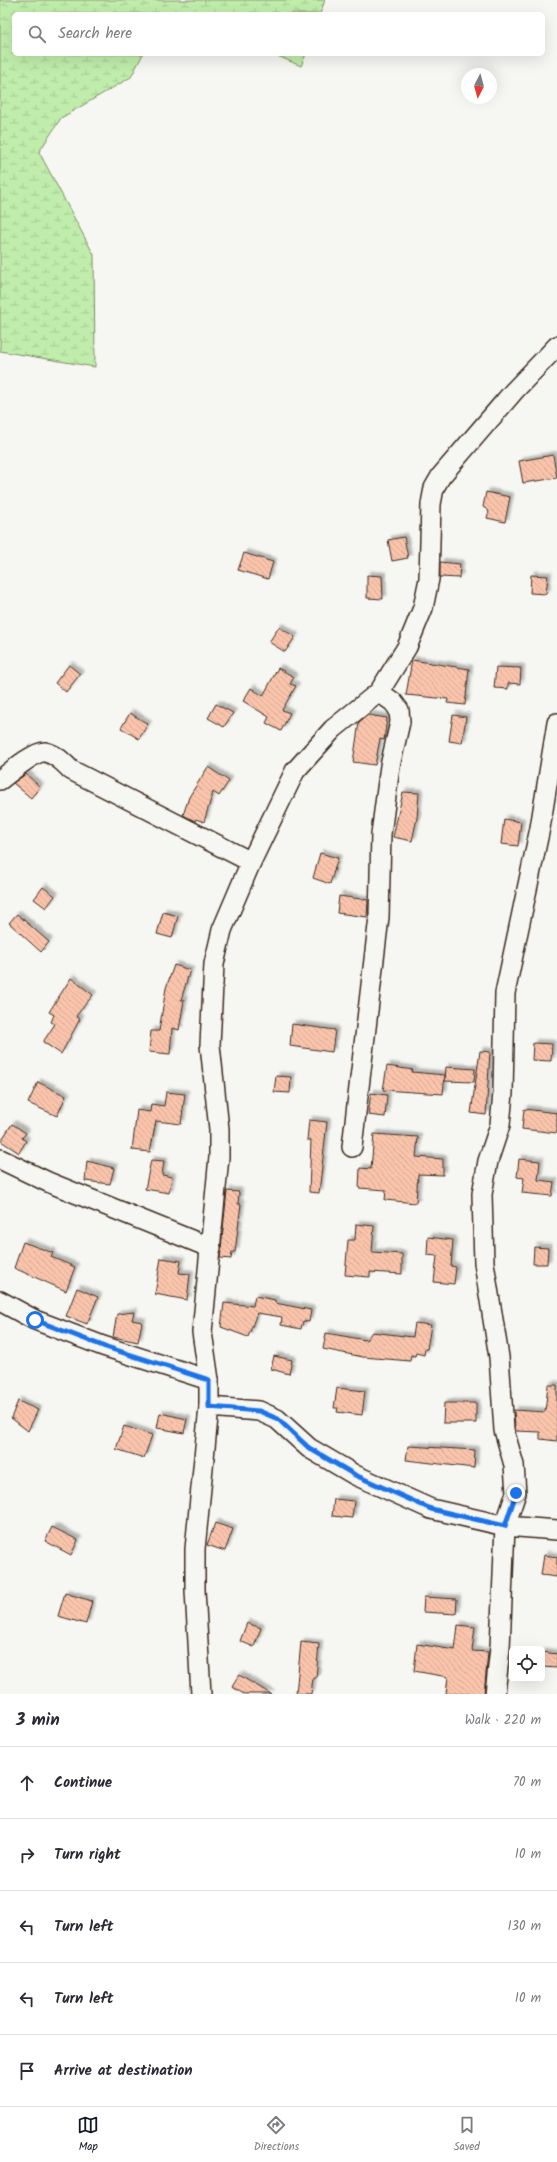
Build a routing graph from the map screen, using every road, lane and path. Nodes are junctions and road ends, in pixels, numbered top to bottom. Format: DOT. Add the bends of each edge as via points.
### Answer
graph roads {
  1 [pos="557,346"];
  2 [pos="379,692"];
  3 [pos="557,723"];
  4 [pos="0,780"];
  5 [pos="251,862"];
  6 [pos="352,1146"];
  7 [pos="0,1159"];
  8 [pos="211,1248"];
  9 [pos="0,1301"];
  10 [pos="209,1380"];
  11 [pos="209,1407"];
  12 [pos="505,1526"];
  13 [pos="557,1530"];
  14 [pos="201,1694"];
  15 [pos="495,1694"];
  1 -- 2 [label="street" via="514,391 441,476 434,488 431,504 429,579 423,608 407,647"];
  2 -- 5 [label="street" via="333,729 295,770"];
  2 -- 6 [label="street" via="399,710 400,722 390,766 381,834 379,916"];
  3 -- 12 [label="street" via="540,828 505,992 500,1125 488,1161 482,1194 484,1263 499,1358 504,1430 514,1465 516,1493"];
  4 -- 5 [label="street" via="44,752 72,770"];
  5 -- 8 [label="street" via="222,930 214,964 210,1045 219,1129 219,1157"];
  7 -- 8 [label="street" via="48,1182"];
  8 -- 10 [label="street" via="202,1332"];
  9 -- 10 [label="street" via="35,1320 103,1346"];
  10 -- 11 [label="street"];
  11 -- 12 [label="street" via="259,1411 278,1419 309,1448 355,1475 431,1509"];
  11 -- 14 [label="street" via="195,1548"];
  12 -- 13 [label="street"];
  12 -- 15 [label="street" via="500,1648"];
}
